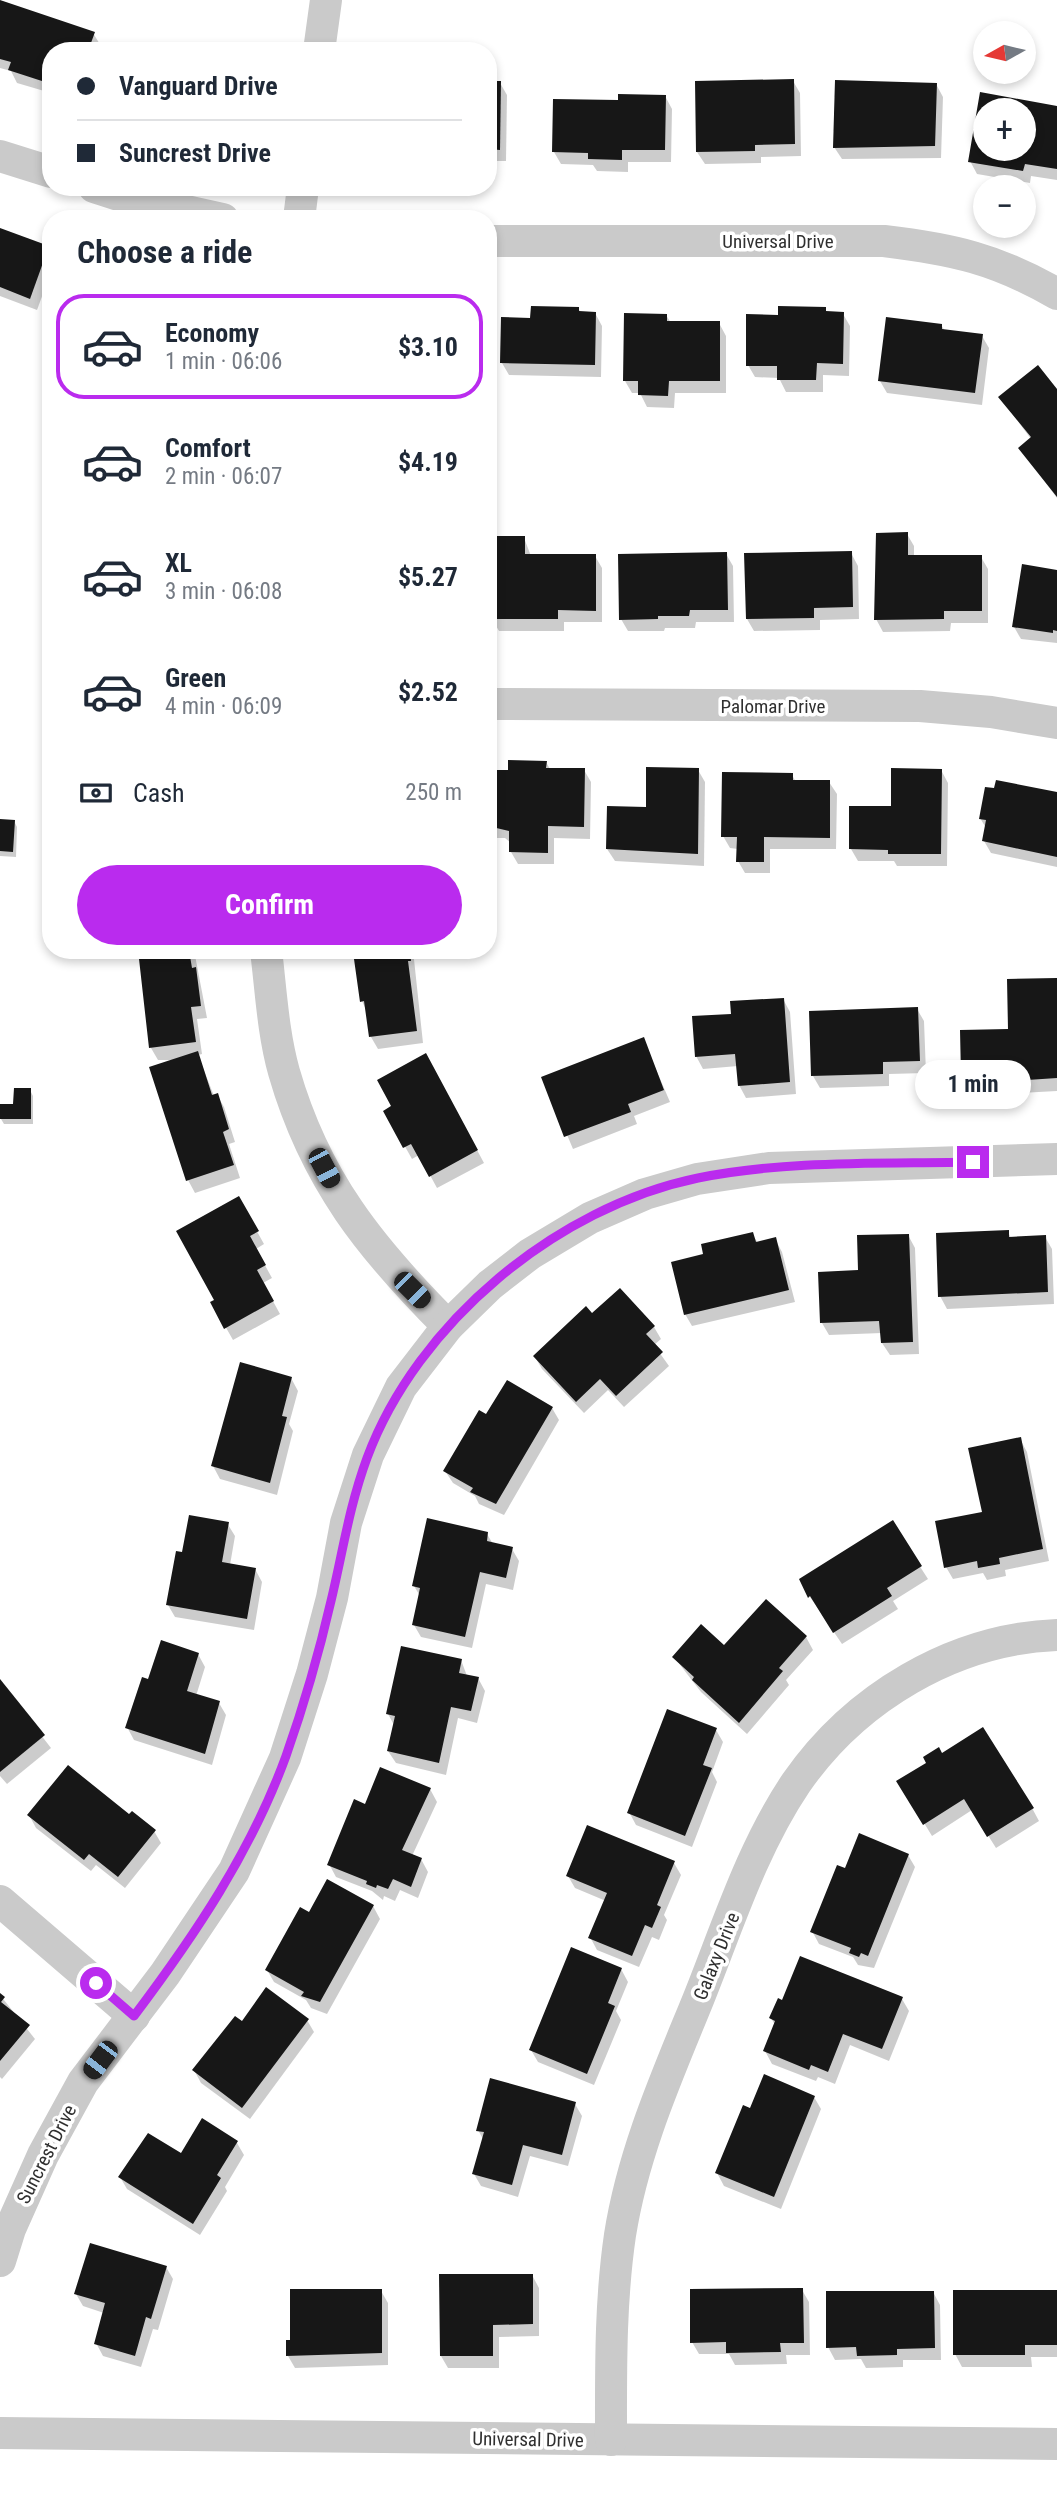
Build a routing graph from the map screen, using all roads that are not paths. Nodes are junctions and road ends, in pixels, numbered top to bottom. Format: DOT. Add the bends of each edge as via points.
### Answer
graph roads {
  1 [pos="326,0"];
  2 [pos="321,42"];
  3 [pos="0,156"];
  4 [pos="42,169"];
  5 [pos="122,196"];
  6 [pos="182,210"];
  7 [pos="497,241"];
  8 [pos="1057,295"];
  9 [pos="497,704"];
  10 [pos="1057,723"];
  11 [pos="267,959"];
  12 [pos="1057,1159"];
  13 [pos="448,1326"];
  14 [pos="1057,1635"];
  15 [pos="0,1901"];
  16 [pos="134,2016"];
  17 [pos="0,2261"];
  18 [pos="0,2433"];
  19 [pos="611,2440"];
  20 [pos="1057,2444"];
  1 -- 2 [label="street"];
  3 -- 4 [label="street"];
  5 -- 6 [label="street"];
  7 -- 8 [label="street, Universal Drive" via="884,241 993,261"];
  9 -- 10 [label="street, Palomar Drive" via="920,706"];
  11 -- 13 [label="street" via="284,1072 312,1147 347,1213 394,1272"];
  12 -- 13 [label="street, Suncrest Drive" via="769,1168 696,1179 645,1194 590,1218 490,1285"];
  13 -- 16 [label="street, Suncrest Drive" via="401,1387 368,1455 346,1523 312,1674 262,1812 234,1871"];
  14 -- 19 [label="street, Galaxy Drive" via="990,1643 905,1680 824,1748 782,1808 750,1872 632,2173 612,2298"];
  15 -- 16 [label="street"];
  16 -- 17 [label="street, Suncrest Drive" via="83,2082 43,2155"];
  18 -- 19 [label="street, Universal Drive"];
  19 -- 20 [label="street, Universal Drive"];
}
